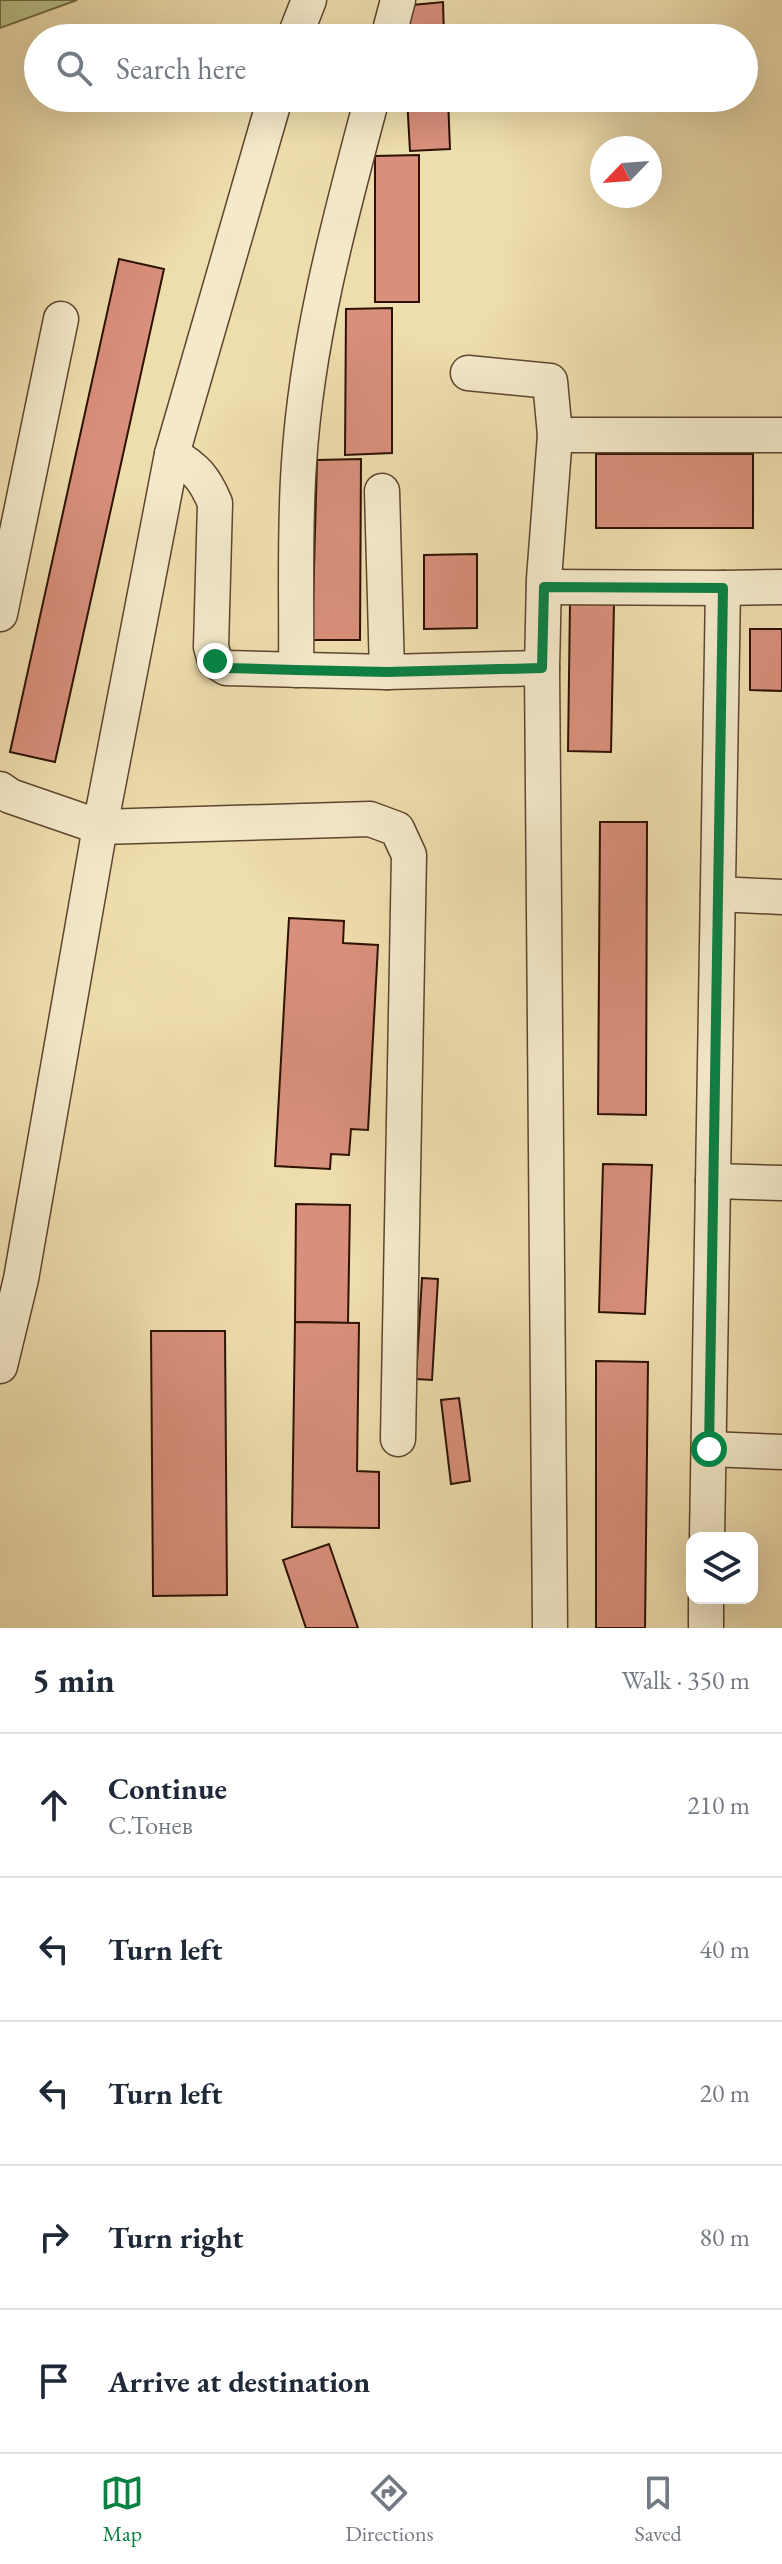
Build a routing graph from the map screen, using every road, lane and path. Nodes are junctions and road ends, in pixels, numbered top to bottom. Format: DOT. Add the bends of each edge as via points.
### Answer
graph roads {
  1 [pos="309,0"];
  2 [pos="398,0"];
  3 [pos="300,24"];
  4 [pos="392,24"];
  5 [pos="271,112"];
  6 [pos="368,112"];
  7 [pos="61,319"];
  8 [pos="468,373"];
  9 [pos="555,435"];
  10 [pos="782,435"];
  11 [pos="172,454"];
  12 [pos="382,491"];
  13 [pos="544,587"];
  14 [pos="782,587"];
  15 [pos="723,588"];
  16 [pos="0,614"];
  17 [pos="542,668"];
  18 [pos="296,670"];
  19 [pos="387,672"];
  20 [pos="0,789"];
  21 [pos="100,827"];
  22 [pos="718,894"];
  23 [pos="782,897"];
  24 [pos="713,1181"];
  25 [pos="782,1183"];
  26 [pos="0,1366"];
  27 [pos="398,1439"];
  28 [pos="709,1449"];
  29 [pos="782,1452"];
  30 [pos="707,1532"];
  31 [pos="706,1604"];
  32 [pos="550,1628"];
  33 [pos="706,1628"];
  1 -- 3 [label="street"];
  2 -- 4 [label="street"];
  5 -- 11 [label="street"];
  6 -- 18 [label="street" via="333,243 309,380 299,462"];
  7 -- 16 [label="street"];
  8 -- 9 [label="street" via="550,381"];
  9 -- 10 [label="street"];
  9 -- 13 [label="street"];
  11 -- 18 [label="street" via="194,467 215,503 215,661 226,668"];
  11 -- 21 [label="street"];
  12 -- 19 [label="street"];
  13 -- 15 [label="street"];
  13 -- 17 [label="street"];
  14 -- 15 [label="street"];
  15 -- 22 [label="street"];
  17 -- 19 [label="street"];
  17 -- 32 [label="street"];
  18 -- 19 [label="street"];
  20 -- 21 [label="street"];
  21 -- 26 [label="street" via="21,1279"];
  21 -- 27 [label="street" via="370,819 397,829 409,855"];
  22 -- 23 [label="street"];
  22 -- 24 [label="street"];
  24 -- 25 [label="street"];
  24 -- 28 [label="street"];
  28 -- 29 [label="street"];
  28 -- 30 [label="street"];
  31 -- 33 [label="street"];
}
